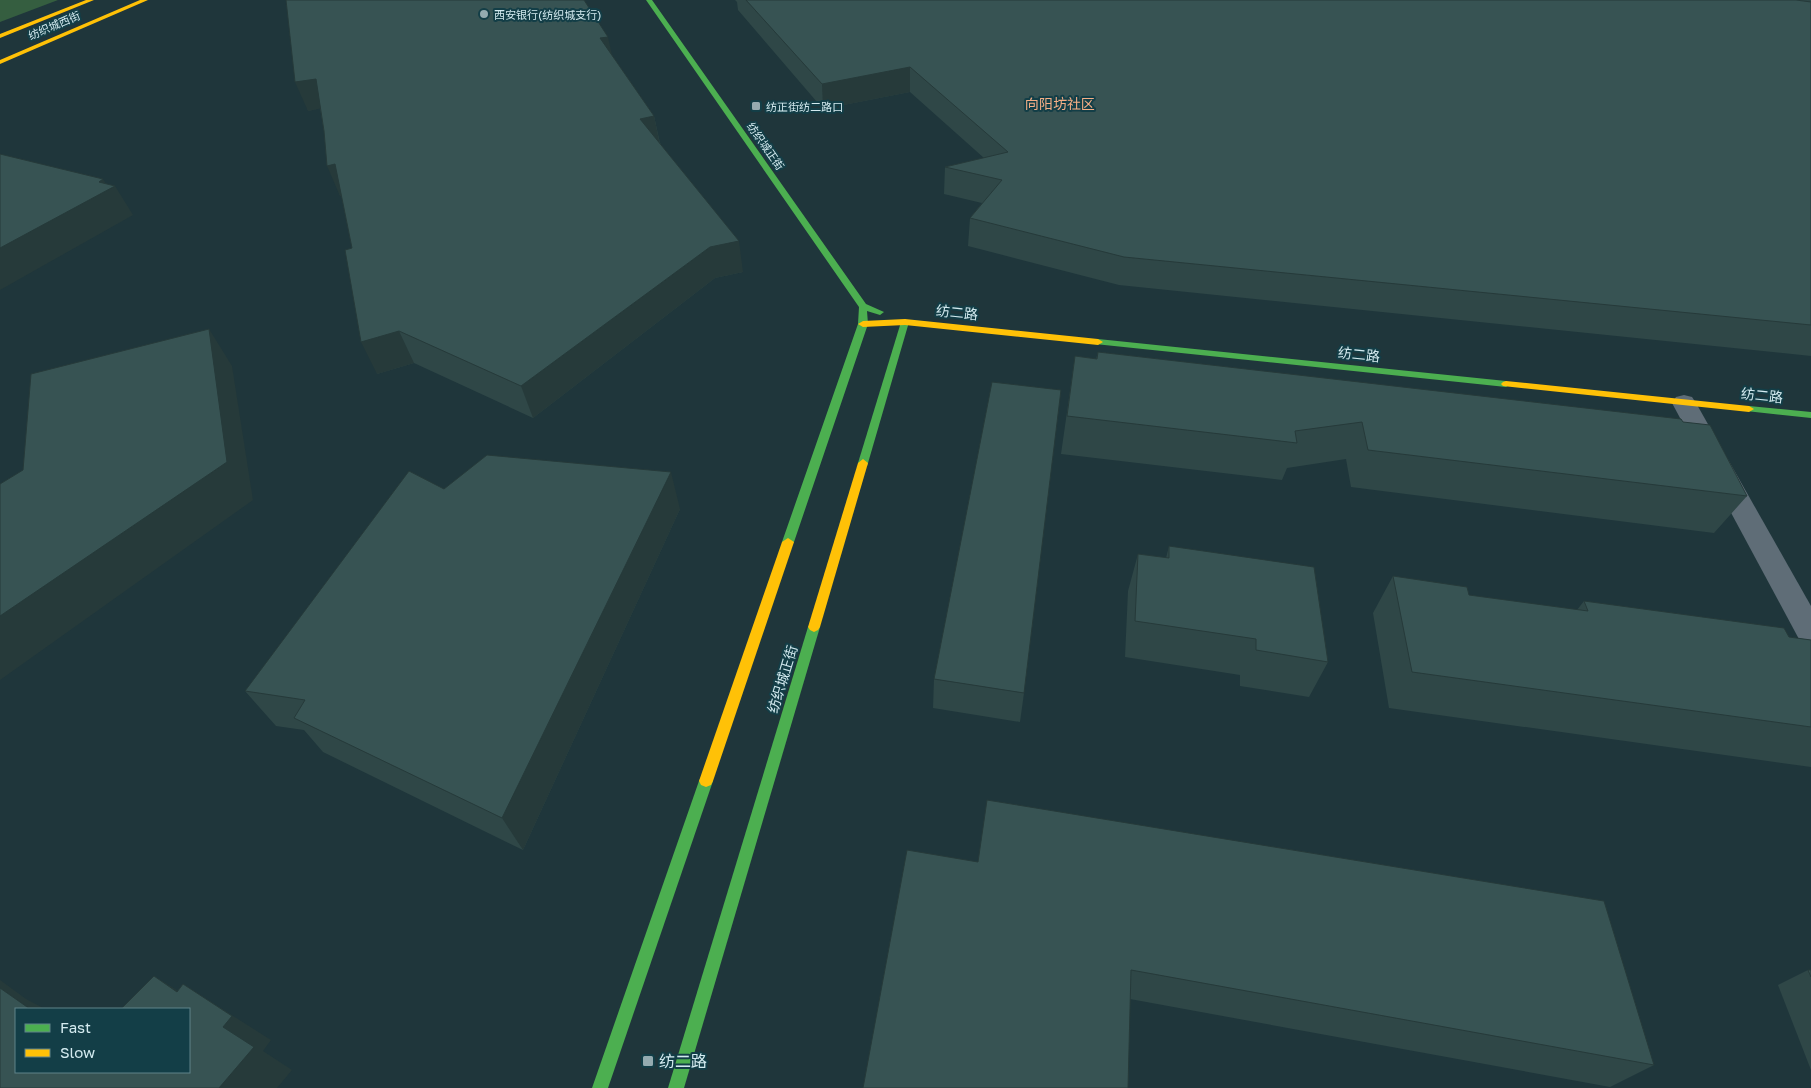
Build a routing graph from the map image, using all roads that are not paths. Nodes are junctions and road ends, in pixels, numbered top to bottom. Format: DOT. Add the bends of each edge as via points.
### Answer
graph roads {
  1 [pos="91,0"];
  2 [pos="145,0"];
  3 [pos="649,0"];
  4 [pos="0,36"];
  5 [pos="0,62"];
  6 [pos="863,306"];
  7 [pos="905,322"];
  8 [pos="863,324"];
  9 [pos="1684,403"];
  10 [pos="1811,415"];
  11 [pos="1811,633"];
  12 [pos="600,1088"];
  13 [pos="676,1088"];
  1 -- 4 [label="street, 纺织城西街"];
  2 -- 5 [label="street, 纺织城西街"];
  3 -- 6 [label="street, 纺织城正街"];
  6 -- 7 [label="street"];
  6 -- 8 [label="street"];
  7 -- 8 [label="street"];
  7 -- 9 [label="street, 纺二路"];
  7 -- 13 [label="street, 纺织城正街"];
  8 -- 12 [label="street"];
  9 -- 10 [label="street, 纺二路"];
  9 -- 11 [label="street"];
}
